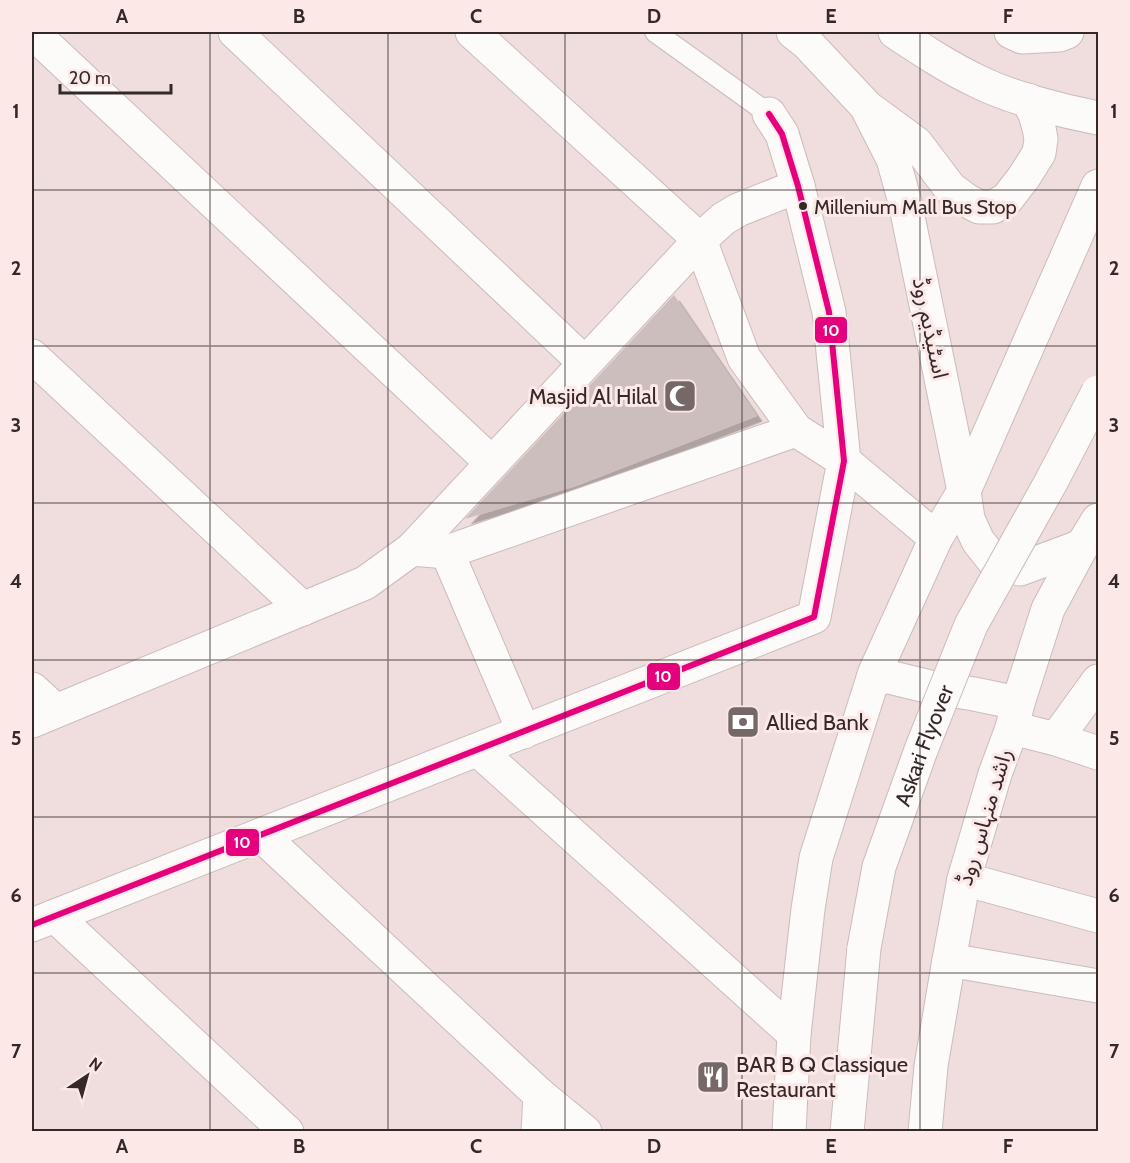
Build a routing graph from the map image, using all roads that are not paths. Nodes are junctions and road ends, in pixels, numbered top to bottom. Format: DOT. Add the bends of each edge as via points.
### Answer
graph roads {
  1 [pos="32,32"];
  2 [pos="235,32"];
  3 [pos="472,32"];
  4 [pos="655,32"];
  5 [pos="793,32"];
  6 [pos="895,32"];
  7 [pos="1011,32"];
  8 [pos="1067,32"];
  9 [pos="1028,100"];
  10 [pos="866,106"];
  11 [pos="769,114"];
  12 [pos="1098,118"];
  13 [pos="798,186"];
  14 [pos="1098,186"];
  15 [pos="700,240"];
  16 [pos="32,356"];
  17 [pos="585,363"];
  18 [pos="1098,392"];
  19 [pos="796,430"];
  20 [pos="844,461"];
  21 [pos="492,463"];
  22 [pos="964,491"];
  23 [pos="1090,533"];
  24 [pos="936,538"];
  25 [pos="412,549"];
  26 [pos="447,552"];
  27 [pos="303,609"];
  28 [pos="873,678"];
  29 [pos="1098,681"];
  30 [pos="32,689"];
  31 [pos="1015,715"];
  32 [pos="44,716"];
  33 [pos="524,732"];
  34 [pos="1056,740"];
  35 [pos="478,750"];
  36 [pos="1098,753"];
  37 [pos="261,835"];
  38 [pos="964,879"];
  39 [pos="1098,916"];
  40 [pos="43,921"];
  41 [pos="949,960"];
  42 [pos="1098,986"];
  43 [pos="794,1034"];
  44 [pos="540,1095"];
  45 [pos="287,1131"];
  46 [pos="538,1131"];
  47 [pos="585,1131"];
  48 [pos="789,1131"];
  49 [pos="847,1131"];
  50 [pos="925,1131"];
  1 -- 21 [label="street"];
  2 -- 17 [label="street"];
  3 -- 15 [label="street"];
  4 -- 11 [label="lane"];
  5 -- 10 [label="street, اسٹیڈیم روڈ"];
  6 -- 9 [label="street" via="981,83"];
  7 -- 8 [label="street" via="1022,38"];
  9 -- 10 [label="street" via="1039,128 1039,153 1006,199 993,207 979,207 950,188 916,143"];
  9 -- 12 [label="street"];
  10 -- 22 [label="street, اسٹیڈیم روڈ" via="893,159 905,202"];
  11 -- 13 [label="street" via="782,134"];
  13 -- 15 [label="street" via="738,210"];
  13 -- 20 [label="street" via="829,312"];
  14 -- 22 [label="street"];
  15 -- 17 [label="street"];
  15 -- 19 [label="street" via="744,358"];
  16 -- 27 [label="street"];
  17 -- 21 [label="street"];
  18 -- 49 [label="street, Askari Flyover, bridge" via="971,626 879,867 864,948"];
  19 -- 20 [label="street"];
  19 -- 26 [label="street"];
  20 -- 24 [label="street"];
  20 -- 33 [label="street" via="814,617"];
  21 -- 25 [label="street"];
  22 -- 23 [label="street, اسٹیڈیم روڈ" via="968,519 978,541 993,560 1020,569"];
  22 -- 24 [label="street"];
  23 -- 31 [label="street, راشد منہاس روڈ" via="1048,609"];
  24 -- 28 [label="street"];
  25 -- 26 [label="street"];
  25 -- 27 [label="street" via="365,583"];
  26 -- 33 [label="street"];
  27 -- 32 [label="street"];
  28 -- 31 [label="street" via="889,677 974,694"];
  28 -- 43 [label="street" via="816,858"];
  29 -- 34 [label="street"];
  30 -- 32 [label="street"];
  31 -- 34 [label="street"];
  31 -- 38 [label="street, راشد منہاس روڈ"];
  33 -- 35 [label="street"];
  34 -- 36 [label="street"];
  35 -- 37 [label="street"];
  35 -- 43 [label="street"];
  37 -- 40 [label="street"];
  37 -- 44 [label="street"];
  38 -- 39 [label="street"];
  38 -- 41 [label="street, راشد منہاس روڈ"];
  40 -- 45 [label="street"];
  41 -- 42 [label="street"];
  41 -- 50 [label="street, راشد منہاس روڈ" via="931,1066"];
  43 -- 48 [label="street"];
  44 -- 46 [label="street"];
  44 -- 47 [label="street"];
}
